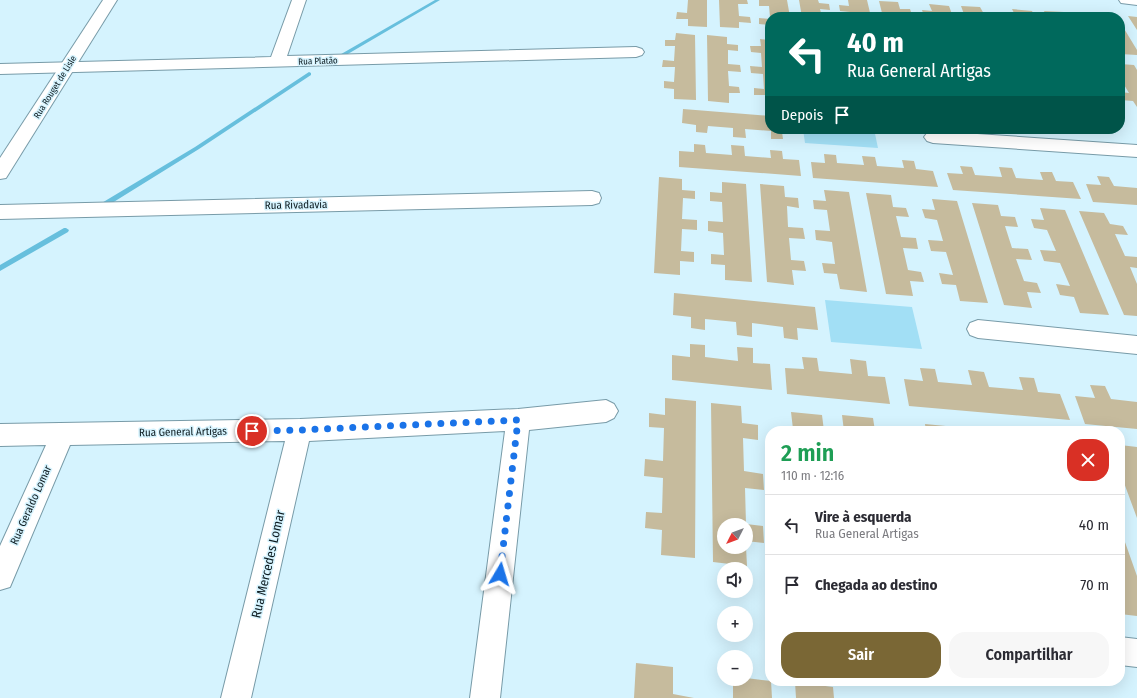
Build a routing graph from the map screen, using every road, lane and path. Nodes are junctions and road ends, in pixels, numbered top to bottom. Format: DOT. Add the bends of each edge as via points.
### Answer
graph roads {
  1 [pos="110,0"];
  2 [pos="299,0"];
  3 [pos="1126,0"];
  4 [pos="1137,1"];
  5 [pos="636,52"];
  6 [pos="277,62"];
  7 [pos="68,66"];
  8 [pos="0,69"];
  9 [pos="933,136"];
  10 [pos="1137,151"];
  11 [pos="0,173"];
  12 [pos="592,198"];
  13 [pos="0,212"];
  14 [pos="978,329"];
  15 [pos="1137,345"];
  16 [pos="606,411"];
  17 [pos="518,420"];
  18 [pos="300,430"];
  19 [pos="63,433"];
  20 [pos="0,435"];
  21 [pos="0,577"];
  22 [pos="1125,652"];
  23 [pos="1137,653"];
  24 [pos="236,698"];
  25 [pos="485,698"];
  1 -- 7 [label="street, Rua Rouget de Lisle"];
  2 -- 6 [label="street"];
  3 -- 4 [label="street"];
  5 -- 6 [label="street, Rua Platão"];
  6 -- 7 [label="street, Rua Platão"];
  7 -- 8 [label="street, Rua Platão"];
  7 -- 11 [label="street, Rua Rouget de Lisle"];
  9 -- 10 [label="street"];
  12 -- 13 [label="street, Rua Rivadavia"];
  14 -- 15 [label="street"];
  16 -- 17 [label="street, Rua General Artigas"];
  17 -- 18 [label="street, Rua General Artigas"];
  17 -- 25 [label="street"];
  18 -- 19 [label="street, Rua General Artigas"];
  18 -- 24 [label="street, Rua Mercedes Lomar"];
  19 -- 20 [label="street, Rua General Artigas"];
  19 -- 21 [label="street, Rua Geraldo Lomar"];
  22 -- 23 [label="street"];
}
